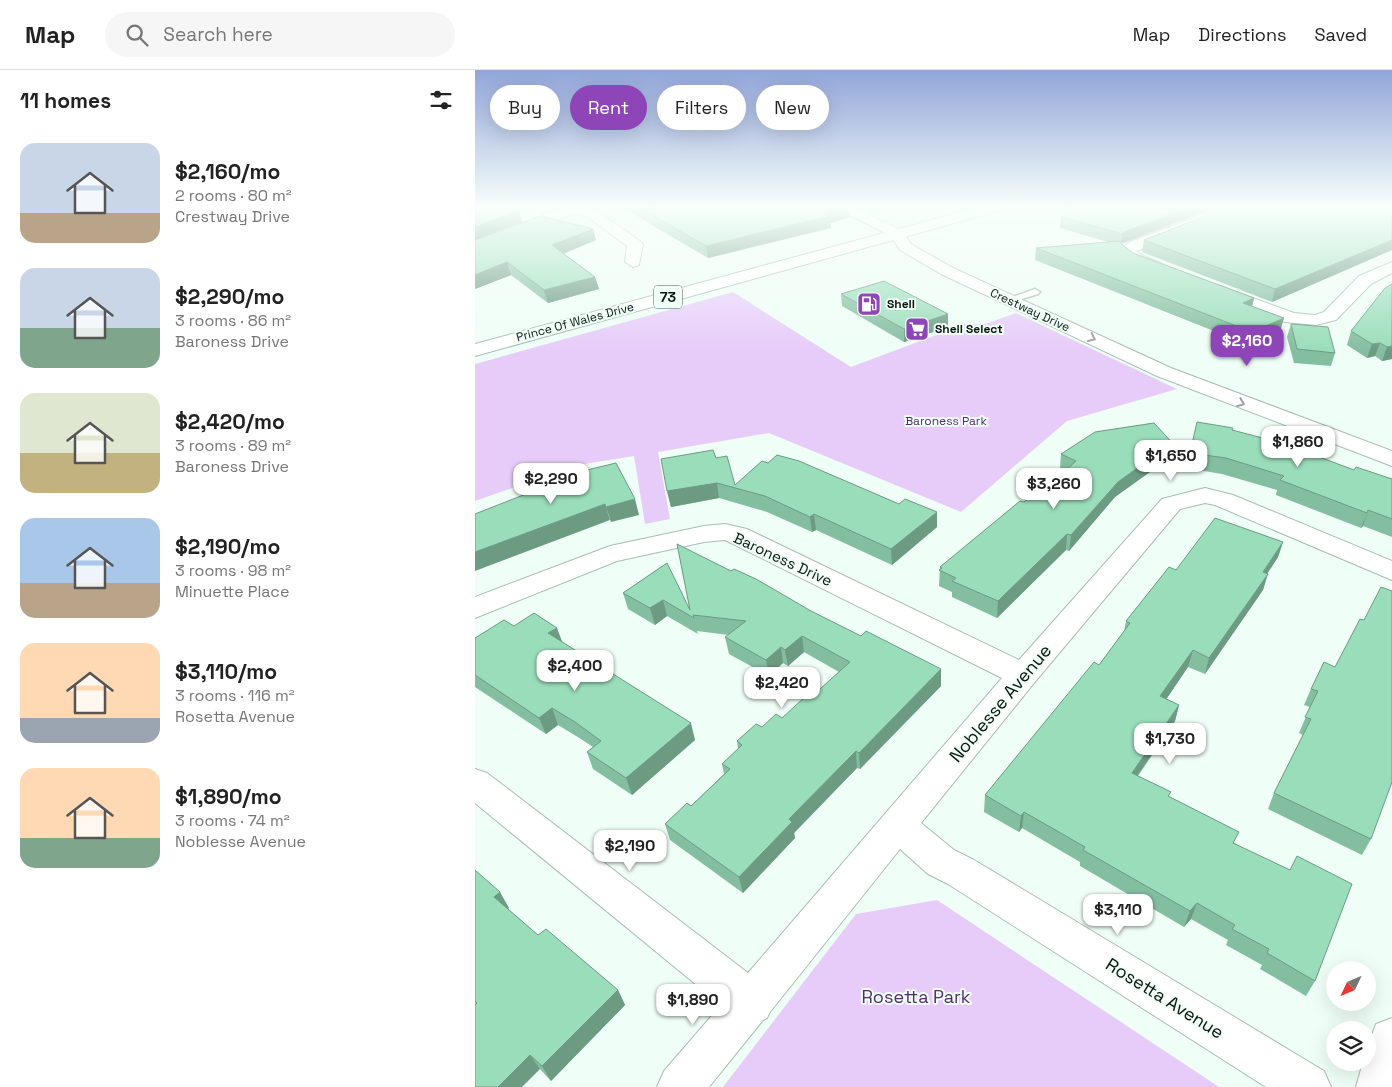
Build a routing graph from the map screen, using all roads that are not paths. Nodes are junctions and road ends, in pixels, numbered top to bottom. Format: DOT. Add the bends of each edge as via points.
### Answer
graph roads {
  1 [pos="634,255"];
  2 [pos="819,255"];
  3 [pos="920,255"];
  4 [pos="1131,255"];
  5 [pos="633,262"];
  6 [pos="1392,267"];
  7 [pos="1174,274"];
  8 [pos="1010,280"];
  9 [pos="1201,284"];
  10 [pos="1035,292"];
  11 [pos="1009,300"];
  12 [pos="1051,300"];
  13 [pos="1092,319"];
  14 [pos="475,350"];
  15 [pos="1392,439"];
  16 [pos="1392,459"];
  17 [pos="1392,571"];
  18 [pos="475,608"];
  19 [pos="1023,675"];
  20 [pos="475,783"];
  21 [pos="898,825"];
  22 [pos="752,1003"];
  23 [pos="1392,1040"];
  24 [pos="681,1087"];
  25 [pos="1309,1087"];
  26 [pos="1379,1087"];
  1 -- 5 [label="street"];
  2 -- 14 [label="street, Prince Of Wales Drive / 73"];
  3 -- 11 [label="street, Crestway Drive"];
  4 -- 7 [label="street"];
  6 -- 9 [label="street" via="1365,280 1330,316 1316,320 1291,318"];
  8 -- 10 [label="street, Crestway Drive"];
  10 -- 11 [label="lane"];
  10 -- 12 [label="street, Crestway Drive"];
  11 -- 16 [label="street, Crestway Drive, one-way" via="1164,372"];
  13 -- 15 [label="street, Crestway Drive" via="1227,378"];
  17 -- 19 [label="street, Noblesse Avenue" via="1224,500 1205,495 1186,499 1171,504"];
  18 -- 19 [label="street, Baroness Drive" via="610,554 725,532 738,535"];
  19 -- 21 [label="street, Noblesse Avenue"];
  20 -- 22 [label="street"];
  21 -- 22 [label="street, Noblesse Avenue"];
  21 -- 25 [label="street, Rosetta Avenue" via="941,862"];
  22 -- 24 [label="street, Noblesse Avenue"];
  23 -- 26 [label="street"];
}
